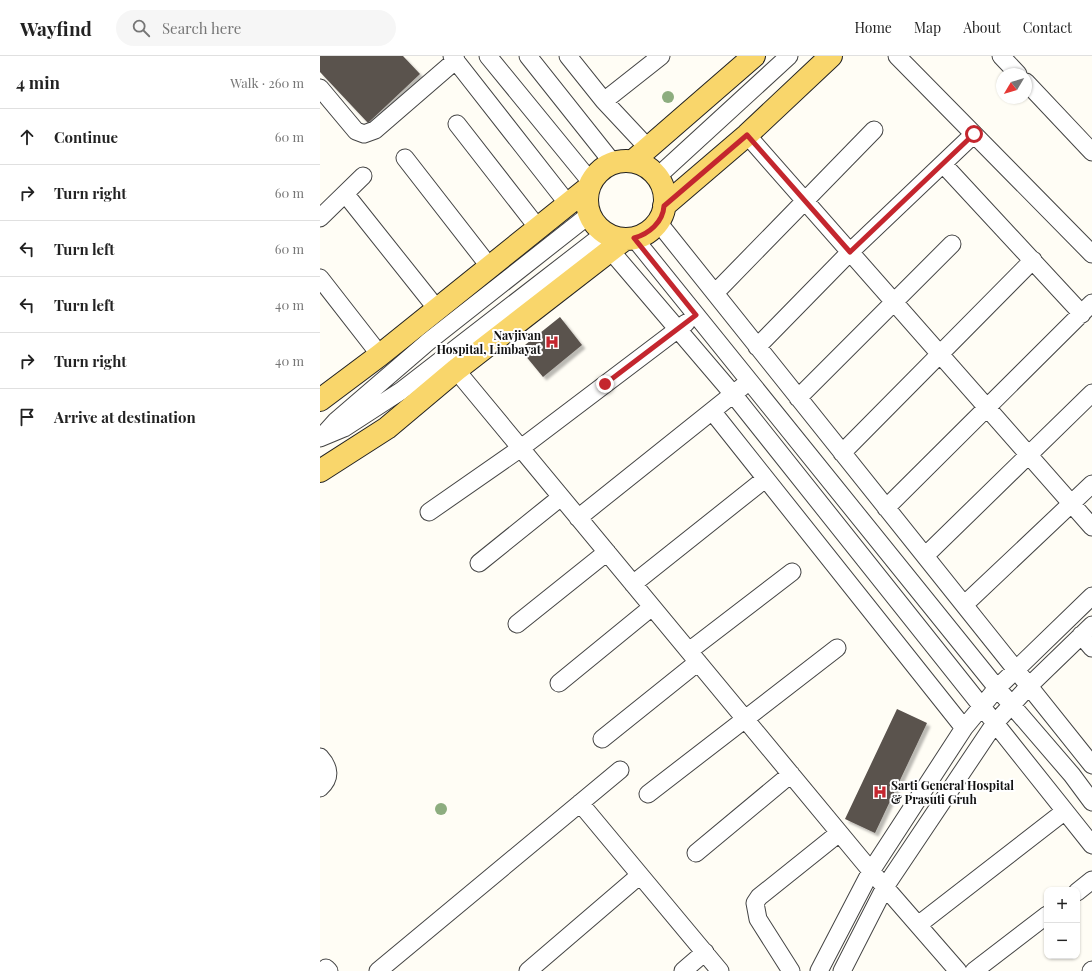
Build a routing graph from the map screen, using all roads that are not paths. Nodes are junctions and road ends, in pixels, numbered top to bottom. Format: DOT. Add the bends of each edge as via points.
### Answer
graph roads {
  1 [pos="488,56"];
  2 [pos="528,56"];
  3 [pos="568,56"];
  4 [pos="661,56"];
  5 [pos="754,56"];
  6 [pos="789,56"];
  7 [pos="831,56"];
  8 [pos="897,56"];
  9 [pos="1001,56"];
  10 [pos="454,58"];
  11 [pos="1012,68"];
  12 [pos="320,88"];
  13 [pos="1032,88"];
  14 [pos="604,101"];
  15 [pos="457,124"];
  16 [pos="874,130"];
  17 [pos="974,134"];
  18 [pos="747,135"];
  19 [pos="1092,152"];
  20 [pos="631,157"];
  21 [pos="405,158"];
  22 [pos="943,164"];
  23 [pos="363,176"];
  24 [pos="657,177"];
  25 [pos="589,185"];
  26 [pos="805,200"];
  27 [pos="351,201"];
  28 [pos="568,204"];
  29 [pos="661,214"];
  30 [pos="589,215"];
  31 [pos="320,218"];
  32 [pos="538,228"];
  33 [pos="619,240"];
  34 [pos="952,244"];
  35 [pos="850,252"];
  36 [pos="1092,254"];
  37 [pos="1033,260"];
  38 [pos="489,266"];
  39 [pos="320,278"];
  40 [pos="715,294"];
  41 [pos="894,302"];
  42 [pos="437,309"];
  43 [pos="1087,309"];
  44 [pos="696,315"];
  45 [pos="678,329"];
  46 [pos="757,347"];
  47 [pos="940,354"];
  48 [pos="380,355"];
  49 [pos="456,370"];
  50 [pos="749,381"];
  51 [pos="1092,393"];
  52 [pos="733,394"];
  53 [pos="798,398"];
  54 [pos="320,400"];
  55 [pos="987,408"];
  56 [pos="712,411"];
  57 [pos="320,438"];
  58 [pos="521,448"];
  59 [pos="842,453"];
  60 [pos="1028,455"];
  61 [pos="320,470"];
  62 [pos="765,479"];
  63 [pos="1092,484"];
  64 [pos="561,497"];
  65 [pos="1071,504"];
  66 [pos="886,508"];
  67 [pos="429,512"];
  68 [pos="578,518"];
  69 [pos="1092,526"];
  70 [pos="607,552"];
  71 [pos="925,556"];
  72 [pos="479,563"];
  73 [pos="792,572"];
  74 [pos="633,584"];
  75 [pos="1092,596"];
  76 [pos="964,605"];
  77 [pos="652,607"];
  78 [pos="517,624"];
  79 [pos="1088,636"];
  80 [pos="837,648"];
  81 [pos="694,657"];
  82 [pos="1015,670"];
  83 [pos="559,683"];
  84 [pos="1028,686"];
  85 [pos="997,688"];
  86 [pos="1011,705"];
  87 [pos="981,706"];
  88 [pos="745,719"];
  89 [pos="995,723"];
  90 [pos="964,728"];
  91 [pos="602,739"];
  92 [pos="320,757"];
  93 [pos="1092,765"];
  94 [pos="620,770"];
  95 [pos="791,774"];
  96 [pos="320,788"];
  97 [pos="648,794"];
  98 [pos="1092,802"];
  99 [pos="580,803"];
  100 [pos="1065,811"];
  101 [pos="840,833"];
  102 [pos="1092,845"];
  103 [pos="696,853"];
  104 [pos="871,871"];
  105 [pos="640,875"];
  106 [pos="1092,880"];
  107 [pos="885,887"];
  108 [pos="1080,890"];
  109 [pos="1044,917"];
  110 [pos="918,925"];
  111 [pos="705,952"];
  112 [pos="323,971"];
  113 [pos="329,971"];
  114 [pos="378,971"];
  115 [pos="528,971"];
  116 [pos="683,971"];
  117 [pos="720,971"];
  118 [pos="791,971"];
  119 [pos="819,971"];
  120 [pos="842,971"];
  121 [pos="958,971"];
  122 [pos="974,971"];
  1 -- 25 [label="street"];
  2 -- 20 [label="street"];
  3 -- 14 [label="street"];
  4 -- 14 [label="street"];
  5 -- 20 [label="main road"];
  6 -- 24 [label="street"];
  7 -- 18 [label="main road"];
  8 -- 17 [label="street"];
  9 -- 11 [label="street"];
  10 -- 12 [label="street" via="375,130 364,134 356,131"];
  10 -- 28 [label="street"];
  13 -- 19 [label="street"];
  14 -- 20 [label="street"];
  15 -- 32 [label="street"];
  16 -- 26 [label="street"];
  17 -- 22 [label="street"];
  17 -- 36 [label="street"];
  18 -- 26 [label="street"];
  18 -- 29 [label="main road"];
  20 -- 24 [label="main road"];
  20 -- 25 [label="main road" via="601,169"];
  21 -- 38 [label="street"];
  22 -- 35 [label="street"];
  22 -- 37 [label="street"];
  23 -- 31 [label="street"];
  24 -- 29 [label="main road" via="665,198"];
  25 -- 28 [label="main road"];
  25 -- 30 [label="main road"];
  26 -- 35 [label="street"];
  26 -- 40 [label="street"];
  27 -- 42 [label="street"];
  28 -- 32 [label="main road"];
  29 -- 33 [label="main road" via="649,232"];
  29 -- 40 [label="street"];
  30 -- 33 [label="main road" via="595,224"];
  30 -- 57 [label="street" via="429,341 336,421"];
  32 -- 38 [label="main road"];
  33 -- 44 [label="street"];
  33 -- 45 [label="street"];
  33 -- 49 [label="main road"];
  33 -- 57 [label="street" via="401,391 344,428"];
  34 -- 41 [label="street"];
  35 -- 41 [label="street"];
  35 -- 46 [label="street"];
  37 -- 43 [label="street"];
  37 -- 47 [label="street"];
  38 -- 42 [label="main road"];
  39 -- 48 [label="street"];
  40 -- 46 [label="street"];
  41 -- 47 [label="street"];
  41 -- 53 [label="street"];
  42 -- 48 [label="main road"];
  43 -- 55 [label="street"];
  44 -- 45 [label="street"];
  44 -- 50 [label="street"];
  45 -- 52 [label="street"];
  45 -- 58 [label="street"];
  46 -- 53 [label="street"];
  47 -- 55 [label="street"];
  47 -- 59 [label="street"];
  48 -- 54 [label="main road"];
  49 -- 58 [label="street"];
  49 -- 61 [label="main road" via="387,428"];
  50 -- 52 [label="street"];
  50 -- 85 [label="street"];
  51 -- 60 [label="street"];
  52 -- 56 [label="street"];
  52 -- 87 [label="street"];
  53 -- 59 [label="street"];
  55 -- 60 [label="street"];
  55 -- 66 [label="street"];
  56 -- 62 [label="street"];
  56 -- 68 [label="street"];
  58 -- 64 [label="street"];
  58 -- 67 [label="street"];
  59 -- 66 [label="street"];
  60 -- 65 [label="street"];
  60 -- 71 [label="street"];
  62 -- 74 [label="street"];
  62 -- 90 [label="street"];
  63 -- 65 [label="street"];
  64 -- 68 [label="street"];
  64 -- 72 [label="street"];
  65 -- 69 [label="street"];
  65 -- 76 [label="street"];
  66 -- 71 [label="street"];
  68 -- 70 [label="street"];
  70 -- 74 [label="street"];
  70 -- 78 [label="street"];
  71 -- 76 [label="street"];
  73 -- 81 [label="street"];
  74 -- 77 [label="street"];
  75 -- 82 [label="street"];
  76 -- 82 [label="street"];
  77 -- 81 [label="street"];
  77 -- 83 [label="street"];
  79 -- 84 [label="street"];
  80 -- 88 [label="street"];
  81 -- 88 [label="street"];
  81 -- 91 [label="street"];
  82 -- 84 [label="street"];
  82 -- 85 [label="street"];
  84 -- 86 [label="street"];
  84 -- 93 [label="street"];
  85 -- 86 [label="street"];
  85 -- 87 [label="street"];
  86 -- 89 [label="street"];
  86 -- 98 [label="street"];
  87 -- 89 [label="street"];
  87 -- 90 [label="street"];
  88 -- 95 [label="street"];
  88 -- 97 [label="street"];
  89 -- 100 [label="street"];
  89 -- 107 [label="street"];
  90 -- 104 [label="street"];
  92 -- 96 [label="street" via="326,763 329,773 326,782"];
  94 -- 99 [label="street"];
  95 -- 101 [label="street"];
  95 -- 103 [label="street"];
  99 -- 105 [label="street"];
  99 -- 114 [label="street"];
  100 -- 102 [label="street"];
  100 -- 110 [label="street"];
  101 -- 104 [label="street"];
  101 -- 118 [label="street" via="759,897 755,904 758,919"];
  104 -- 107 [label="street"];
  104 -- 119 [label="street"];
  105 -- 111 [label="street"];
  105 -- 115 [label="street"];
  106 -- 108 [label="street"];
  107 -- 110 [label="street"];
  107 -- 120 [label="street"];
  109 -- 122 [label="street"];
  110 -- 121 [label="street"];
  111 -- 116 [label="street"];
  111 -- 117 [label="street"];
  112 -- 113 [label="street" via="326,968"];
}
